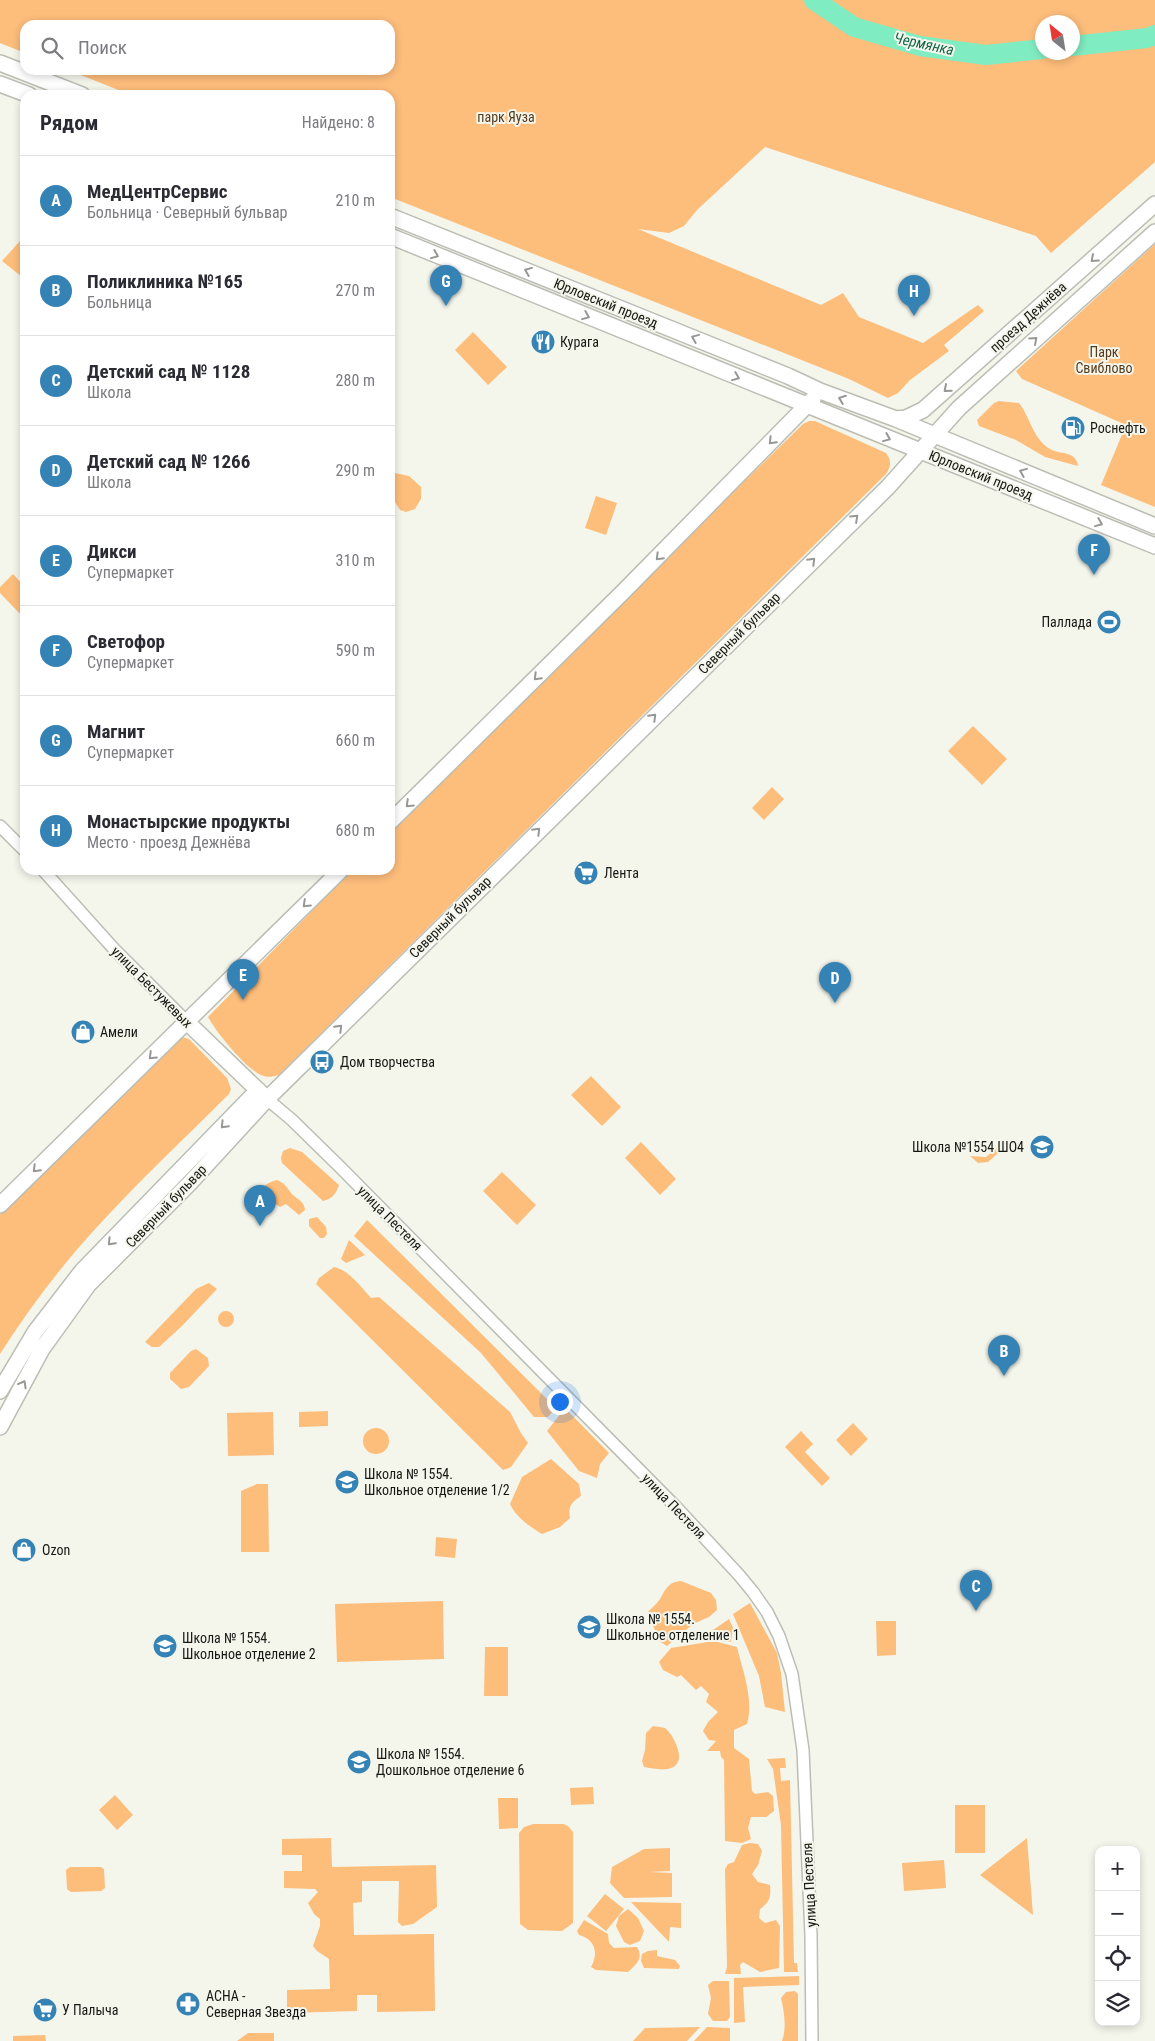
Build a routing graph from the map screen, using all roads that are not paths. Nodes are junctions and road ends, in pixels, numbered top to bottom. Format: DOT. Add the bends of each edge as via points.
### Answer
graph roads {
  1 [pos="0,63"];
  2 [pos="20,71"];
  3 [pos="31,75"];
  4 [pos="0,84"];
  5 [pos="69,90"];
  6 [pos="20,92"];
  7 [pos="1155,204"];
  8 [pos="395,218"];
  9 [pos="1155,232"];
  10 [pos="395,238"];
  11 [pos="820,391"];
  12 [pos="807,406"];
  13 [pos="896,419"];
  14 [pos="935,435"];
  15 [pos="921,452"];
  16 [pos="1155,526"];
  17 [pos="1155,546"];
  18 [pos="395,817"];
  19 [pos="0,826"];
  20 [pos="20,846"];
  21 [pos="47,875"];
  22 [pos="336,875"];
  23 [pos="187,1022"];
  24 [pos="263,1094"];
  25 [pos="0,1205"];
  26 [pos="0,1391"];
  27 [pos="0,1427"];
  28 [pos="812,2041"];
  1 -- 2 [label="main road"];
  3 -- 5 [label="main road"];
  4 -- 6 [label="main road"];
  7 -- 13 [label="main road, проезд Дежнёва, one-way" via="923,410"];
  11 -- 8 [label="main road, Юрловский проезд, one-way"];
  14 -- 9 [label="main road, проезд Дежнёва, one-way" via="959,408"];
  10 -- 12 [label="main road, Юрловский проезд, one-way"];
  11 -- 12 [label="main road"];
  13 -- 11 [label="main road, Юрловский проезд, one-way"];
  12 -- 15 [label="main road, Юрловский проезд, one-way"];
  12 -- 18 [label="main road, one-way"];
  13 -- 14 [label="main road, Юрловский проезд"];
  14 -- 15 [label="main road, Северный бульвар"];
  16 -- 14 [label="main road, Юрловский проезд, one-way"];
  15 -- 17 [label="main road, Юрловский проезд, one-way"];
  24 -- 15 [label="main road, Северный бульвар, one-way"];
  19 -- 20 [label="street"];
  21 -- 23 [label="street, улица Бестужевых" via="114,949"];
  22 -- 23 [label="main road, one-way"];
  23 -- 24 [label="main road, улица Бестужевых"];
  23 -- 25 [label="main road, one-way"];
  24 -- 26 [label="main road, Северный бульвар, one-way" via="82,1271 35,1332"];
  27 -- 24 [label="main road, Северный бульвар, one-way" via="42,1349 88,1285 189,1184"];
  24 -- 28 [label="street, улица Пестеля" via="677,1508 739,1575 767,1612 792,1674 803,1750"];
}
